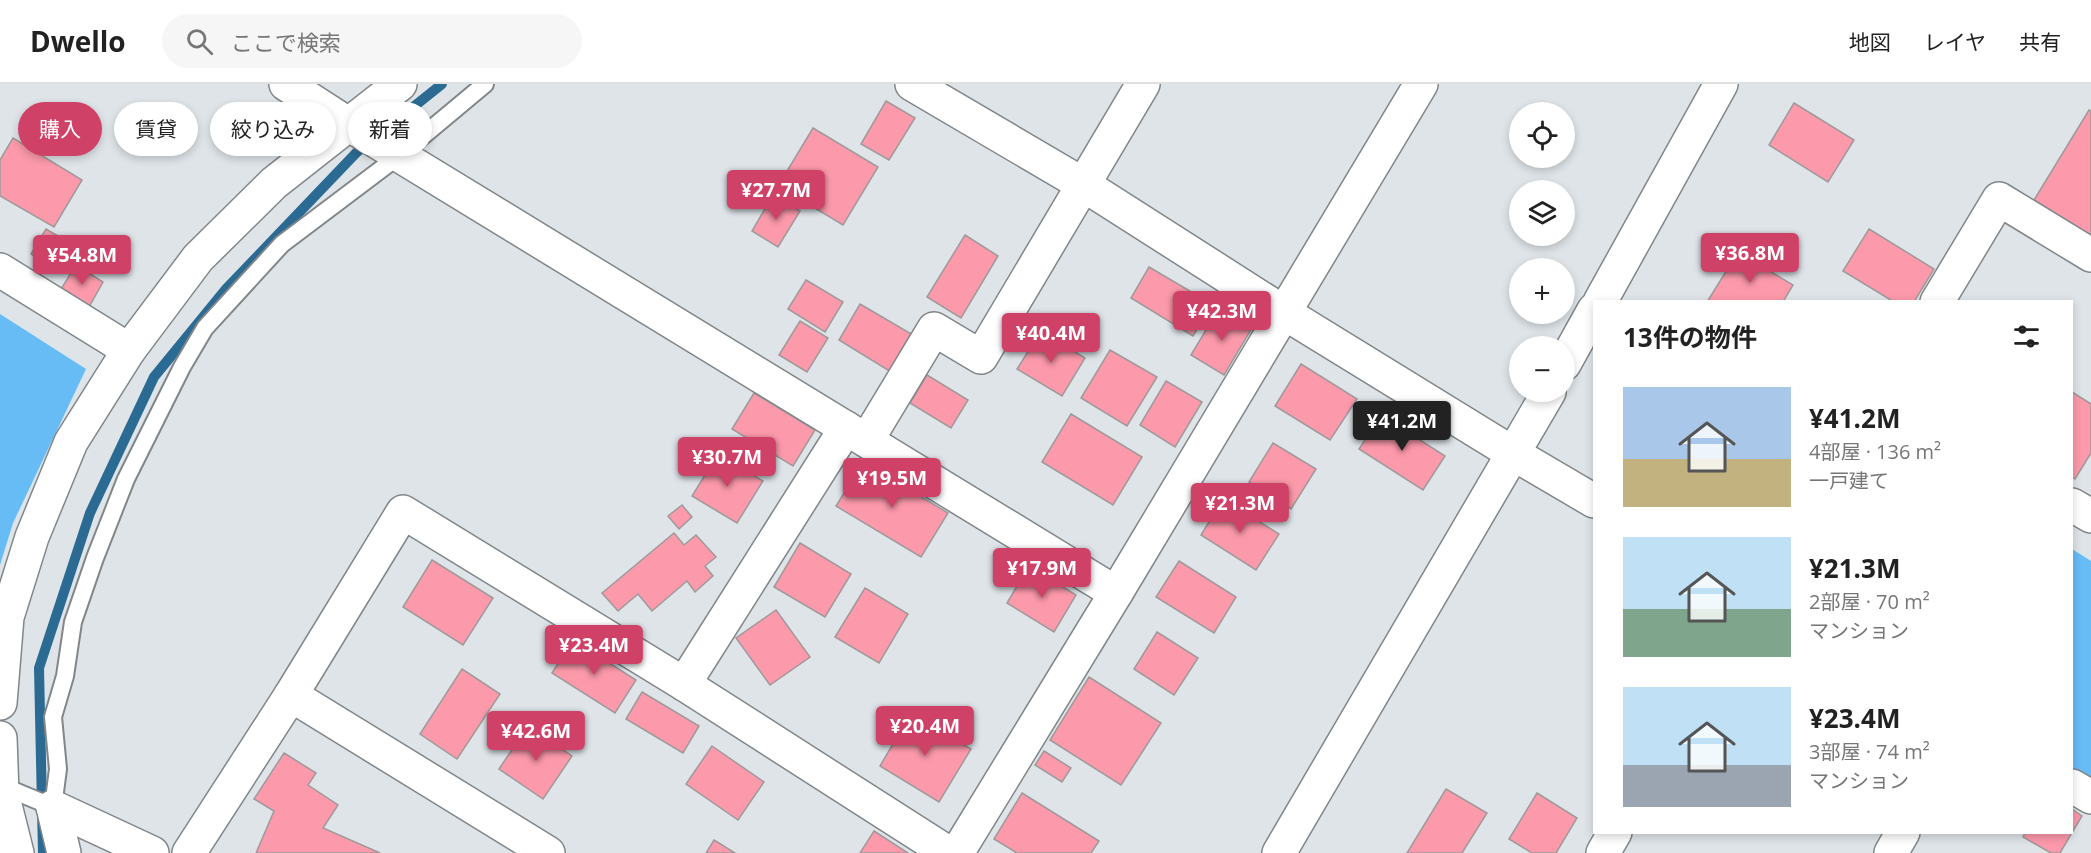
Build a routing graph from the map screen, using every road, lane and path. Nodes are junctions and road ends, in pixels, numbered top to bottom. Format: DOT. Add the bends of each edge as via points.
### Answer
graph roads {
  1 [pos="286,84"];
  2 [pos="400,84"];
  3 [pos="486,84"];
  4 [pos="912,84"];
  5 [pos="1143,84"];
  6 [pos="1421,84"];
  7 [pos="1721,84"];
  8 [pos="377,102"];
  9 [pos="348,124"];
  10 [pos="432,129"];
  11 [pos="399,156"];
  12 [pos="402,156"];
  13 [pos="1084,186"];
  14 [pos="2091,255"];
  15 [pos="0,270"];
  16 [pos="1600,300"];
  17 [pos="1939,300"];
  18 [pos="1283,312"];
  19 [pos="1593,312"];
  20 [pos="1575,344"];
  21 [pos="129,350"];
  22 [pos="1543,402"];
  23 [pos="856,434"];
  24 [pos="1514,454"];
  25 [pos="1593,500"];
  26 [pos="2073,506"];
  27 [pos="2091,516"];
  28 [pos="1116,592"];
  29 [pos="684,684"];
  30 [pos="291,695"];
  31 [pos="0,702"];
  32 [pos="0,738"];
  33 [pos="1,786"];
  34 [pos="2073,787"];
  35 [pos="2091,797"];
  36 [pos="53,807"];
  37 [pos="1614,834"];
  38 [pos="1903,834"];
  39 [pos="17,853"];
  40 [pos="64,853"];
  41 [pos="152,853"];
  42 [pos="189,853"];
  43 [pos="548,853"];
  44 [pos="948,853"];
  45 [pos="957,853"];
  46 [pos="1279,853"];
  47 [pos="1603,853"];
  48 [pos="1891,853"];
  1 -- 9 [label="street"];
  2 -- 8 [label="street"];
  3 -- 10 [label="lane"];
  4 -- 13 [label="street"];
  5 -- 13 [label="street"];
  6 -- 18 [label="street"];
  7 -- 16 [label="street"];
  9 -- 21 [label="street" via="274,183 198,258"];
  11 -- 36 [label="lane" via="282,244 205,328 182,367 126,479 73,622 65,675 53,717 57,770"];
  12 -- 23 [label="street"];
  13 -- 18 [label="street"];
  13 -- 23 [label="street" via="981,357 934,329"];
  14 -- 17 [label="street" via="1999,199"];
  15 -- 21 [label="street"];
  18 -- 24 [label="street"];
  18 -- 28 [label="street"];
  19 -- 20 [label="street"];
  21 -- 31 [label="street" via="71,442 32,537 7,618"];
  22 -- 24 [label="street"];
  23 -- 28 [label="street"];
  23 -- 29 [label="street"];
  24 -- 25 [label="street"];
  24 -- 46 [label="street"];
  26 -- 27 [label="street"];
  28 -- 45 [label="street"];
  29 -- 30 [label="street" via="403,512"];
  29 -- 44 [label="street"];
  30 -- 42 [label="street"];
  30 -- 43 [label="street"];
  32 -- 33 [label="street"];
  33 -- 36 [label="lane"];
  33 -- 39 [label="street"];
  34 -- 35 [label="street"];
  36 -- 40 [label="street"];
  36 -- 41 [label="street"];
  37 -- 47 [label="street"];
  38 -- 48 [label="street"];
}
